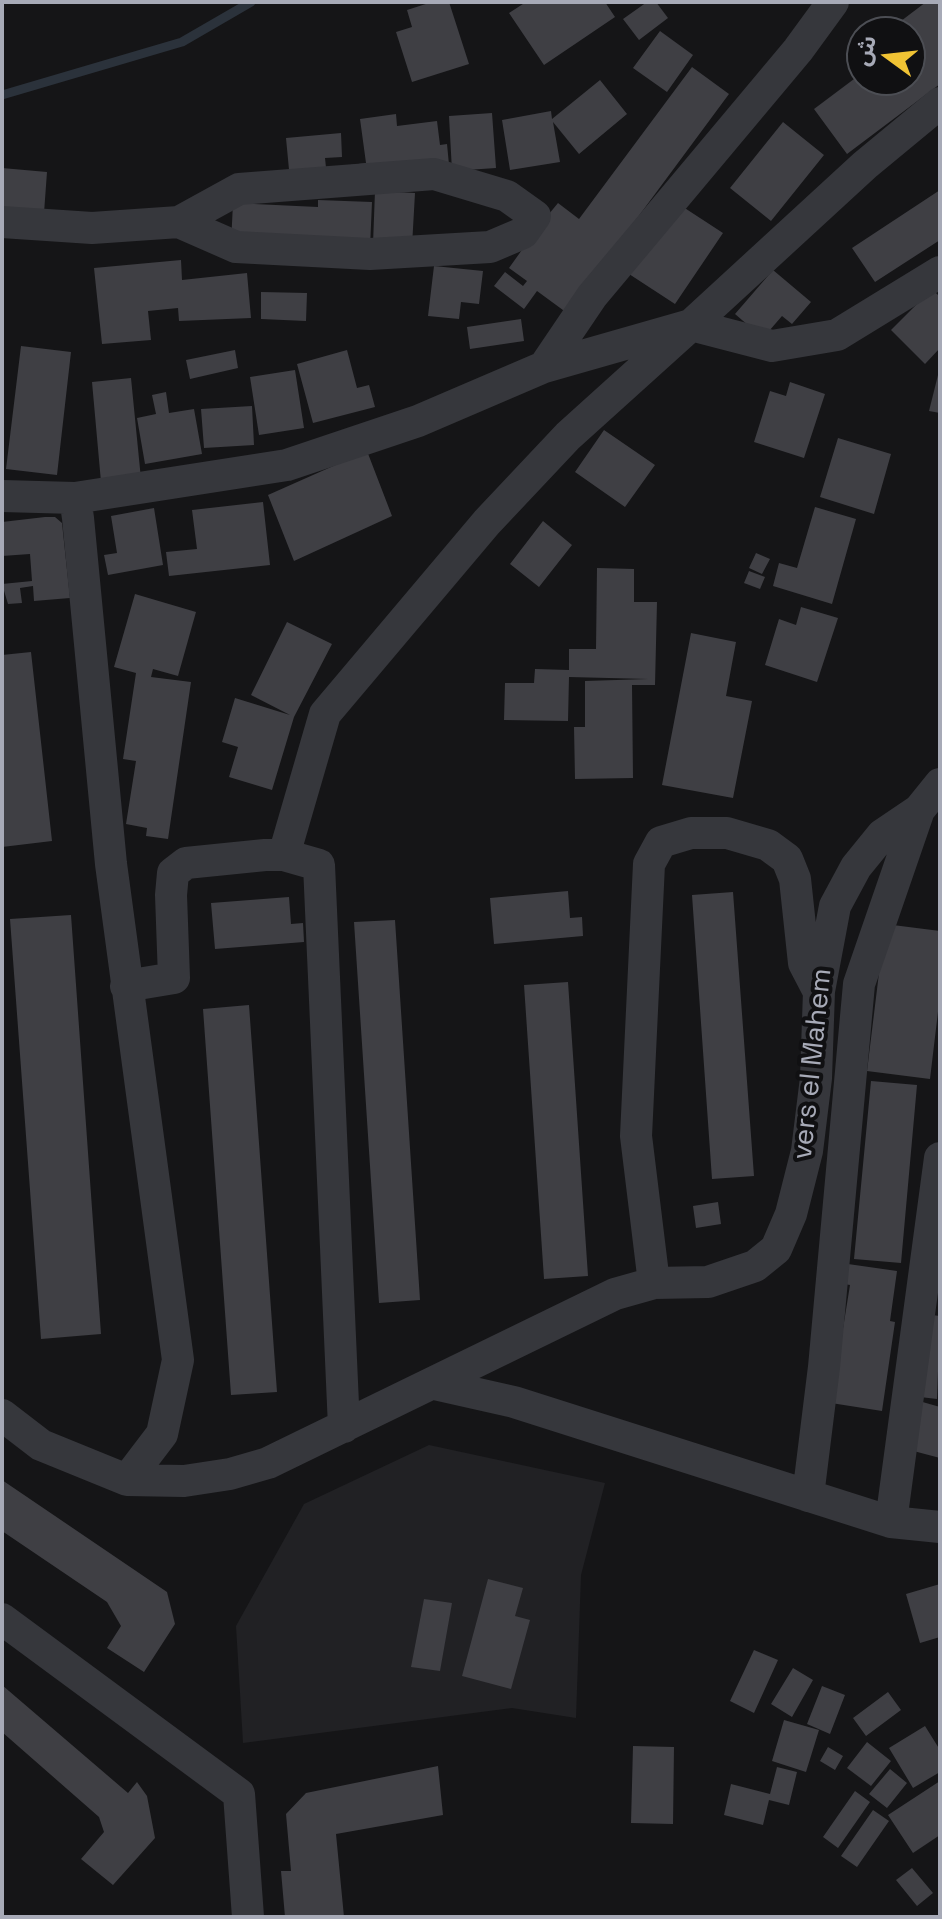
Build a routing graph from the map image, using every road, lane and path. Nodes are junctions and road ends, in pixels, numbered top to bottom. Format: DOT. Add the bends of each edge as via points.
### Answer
graph roads {
  1 [pos="833,2"];
  2 [pos="940,103"];
  3 [pos="2,222"];
  4 [pos="179,222"];
  5 [pos="940,272"];
  6 [pos="691,325"];
  7 [pos="544,367"];
  8 [pos="2,496"];
  9 [pos="75,498"];
  10 [pos="940,784"];
  11 [pos="919,810"];
  12 [pos="284,855"];
  13 [pos="126,986"];
  14 [pos="819,991"];
  15 [pos="940,1158"];
  16 [pos="654,1283"];
  17 [pos="434,1384"];
  18 [pos="2,1415"];
  19 [pos="344,1427"];
  20 [pos="127,1480"];
  21 [pos="808,1496"];
  22 [pos="891,1522"];
  23 [pos="940,1527"];
  24 [pos="2,1619"];
  25 [pos="248,1917"];
  1 -- 7 [label="street" via="592,296"];
  2 -- 6 [label="street"];
  3 -- 4 [label="street" via="92,228"];
  4 -- 4 [label="street" via="239,189 434,174 507,196 535,216 523,233 490,247 370,254 236,247"];
  5 -- 6 [label="street" via="837,335 772,346"];
  6 -- 7 [label="street"];
  6 -- 12 [label="street" via="487,522 325,714"];
  7 -- 9 [label="street" via="418,421 287,465"];
  8 -- 9 [label="street"];
  9 -- 13 [label="street"];
  10 -- 11 [label="street, vers el Mahem"];
  11 -- 14 [label="street, vers el Mahem" via="882,835 849,880 829,923"];
  11 -- 21 [label="street" via="859,984"];
  12 -- 13 [label="street" via="186,863 173,873 174,978"];
  12 -- 19 [label="street" via="319,865"];
  13 -- 20 [label="street" via="178,1360 162,1434"];
  14 -- 16 [label="street, vers el Mahem" via="807,1151 776,1249 737,1274 708,1282"];
  14 -- 16 [label="street" via="804,963 795,879 787,859 768,845 727,833 691,833 661,842 649,864 636,1136"];
  15 -- 22 [label="street"];
  16 -- 17 [label="street, vers el Mahem" via="615,1294"];
  17 -- 19 [label="street, vers el Mahem"];
  17 -- 21 [label="street" via="514,1402"];
  18 -- 20 [label="street, vers el Mahem" via="41,1445"];
  19 -- 20 [label="street, vers el Mahem" via="268,1463 230,1474 184,1481"];
  21 -- 22 [label="street"];
  22 -- 23 [label="street"];
  24 -- 25 [label="street" via="239,1794"];
}
